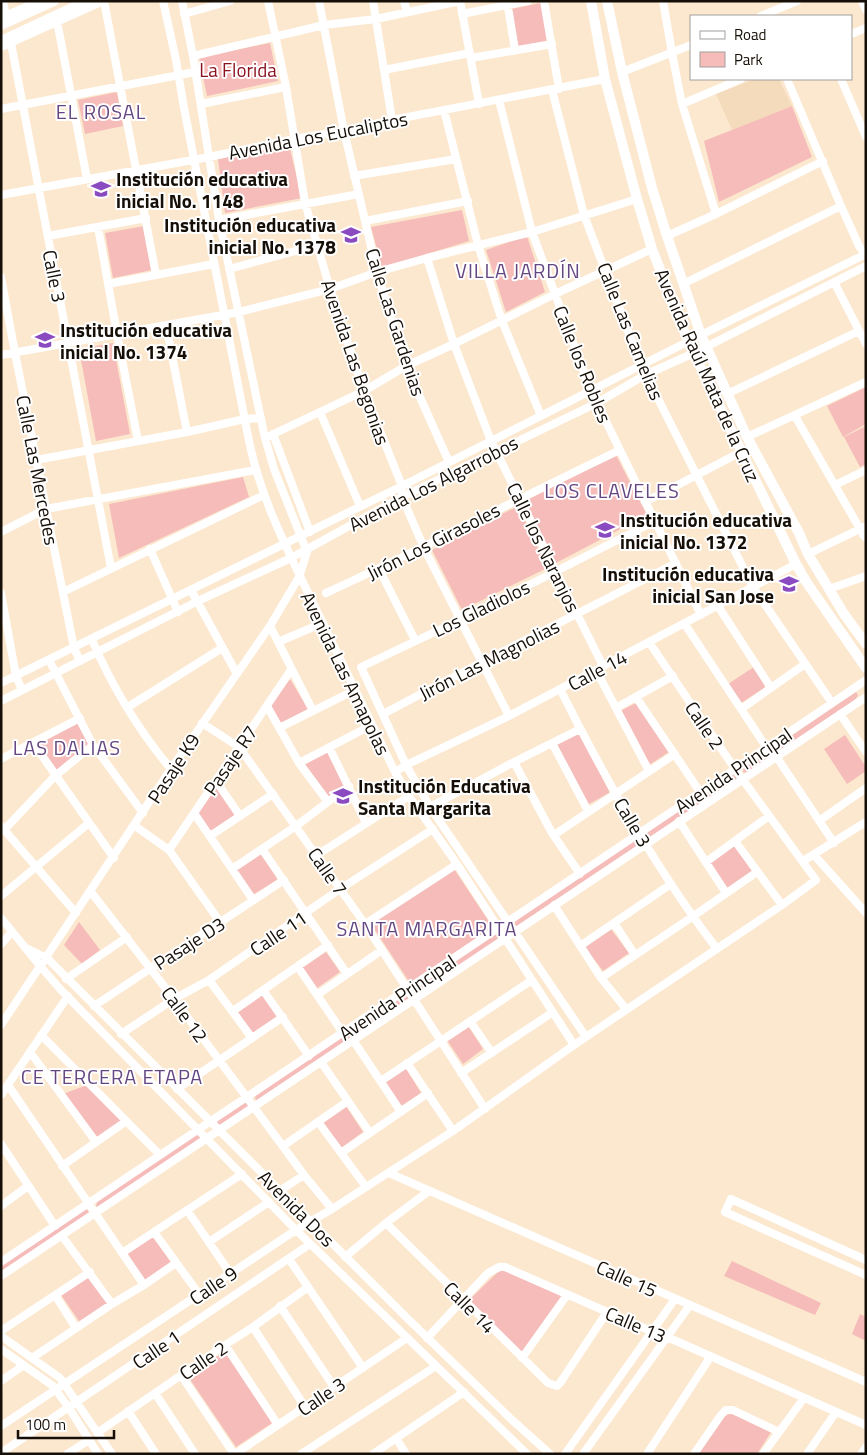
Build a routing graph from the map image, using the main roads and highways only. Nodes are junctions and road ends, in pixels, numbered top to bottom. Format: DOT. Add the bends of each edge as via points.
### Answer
graph roads {
  1 [pos="54,1"];
  2 [pos="87,1"];
  3 [pos="591,1"];
  4 [pos="607,1"];
  5 [pos="3,19"];
  6 [pos="6,42"];
  7 [pos="866,644"];
  8 [pos="866,668"];
  1 -- 5 [label="main road"];
  2 -- 6 [label="main road"];
  3 -- 8 [label="main road, Avenida Raúl Mata de la Cruz" via="605,78 637,199 652,249 688,341 796,564"];
  4 -- 7 [label="main road, Avenida Raúl Mata de la Cruz" via="649,178 701,334 747,437 808,554"];
}
